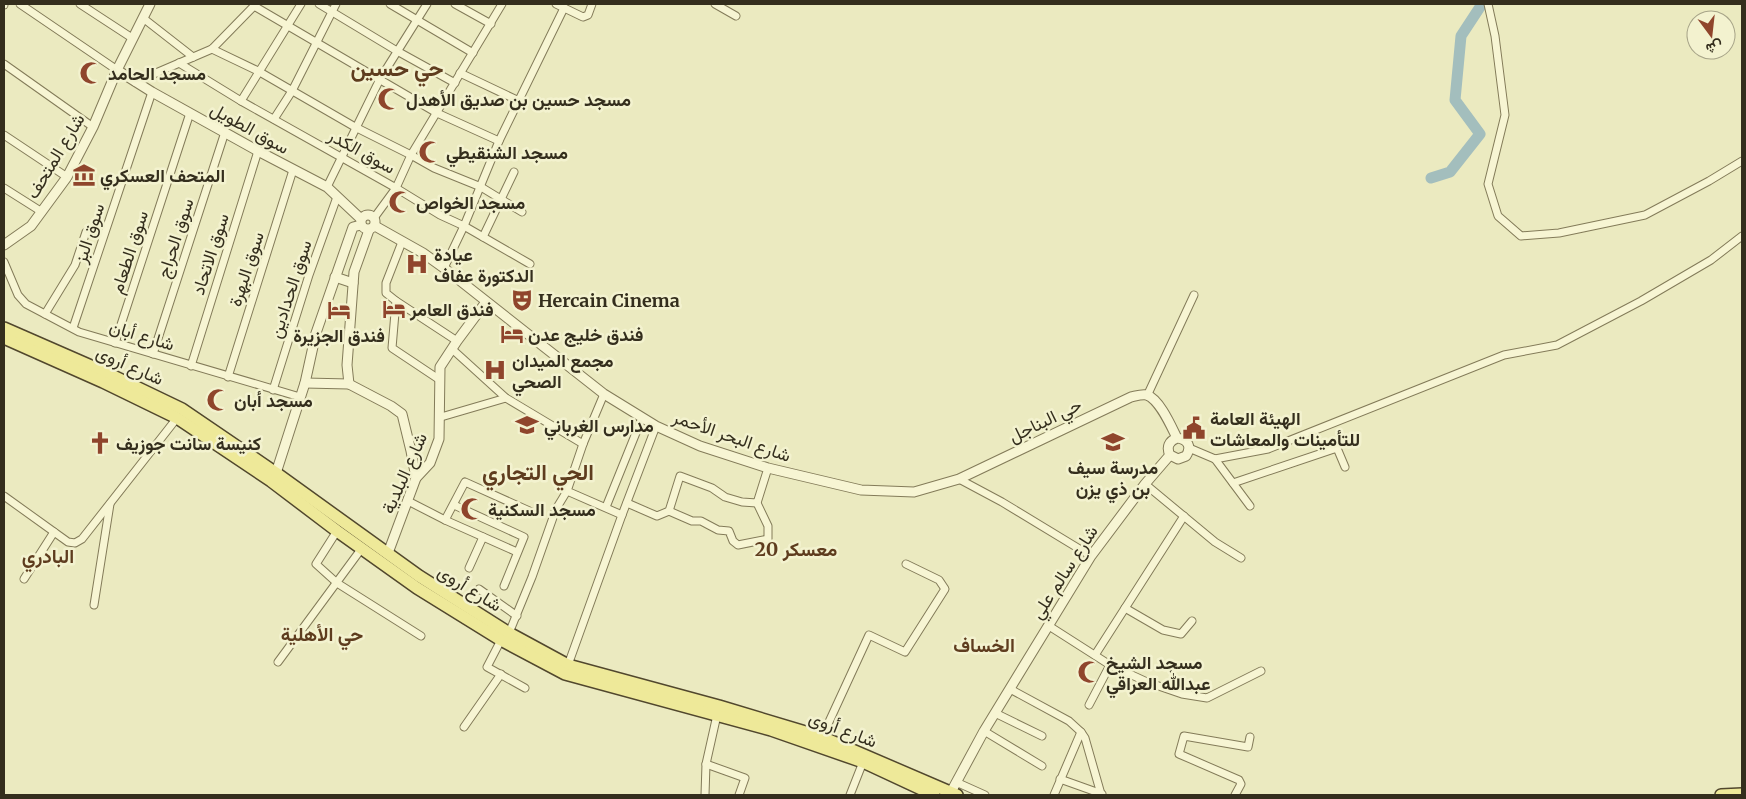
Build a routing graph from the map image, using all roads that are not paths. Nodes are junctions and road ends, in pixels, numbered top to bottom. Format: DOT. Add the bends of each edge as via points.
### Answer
graph roads {
  1 [pos="20,4"];
  2 [pos="80,4"];
  3 [pos="301,4"];
  4 [pos="318,4"];
  5 [pos="336,4"];
  6 [pos="390,4"];
  7 [pos="427,4"];
  8 [pos="455,4"];
  9 [pos="502,4"];
  10 [pos="556,4"];
  11 [pos="592,4"];
  12 [pos="715,4"];
  13 [pos="1488,4"];
  14 [pos="147,5"];
  15 [pos="255,5"];
  16 [pos="564,8"];
  17 [pos="332,12"];
  18 [pos="736,16"];
  19 [pos="143,18"];
  20 [pos="417,20"];
  21 [pos="491,24"];
  22 [pos="288,25"];
  23 [pos="132,38"];
  24 [pos="317,42"];
  25 [pos="212,49"];
  26 [pos="397,51"];
  27 [pos="473,53"];
  28 [pos="193,57"];
  29 [pos="179,63"];
  30 [pos="4,64"];
  31 [pos="117,70"];
  32 [pos="258,71"];
  33 [pos="460,73"];
  34 [pos="380,79"];
  35 [pos="135,82"];
  36 [pos="455,83"];
  37 [pos="292,90"];
  38 [pos="152,92"];
  39 [pos="241,101"];
  40 [pos="519,101"];
  41 [pos="190,113"];
  42 [pos="437,113"];
  43 [pos="274,119"];
  44 [pos="93,127"];
  45 [pos="355,127"];
  46 [pos="225,132"];
  47 [pos="4,134"];
  48 [pos="499,141"];
  49 [pos="258,151"];
  50 [pos="411,155"];
  51 [pos="341,157"];
  52 [pos="1742,161"];
  53 [pos="293,170"];
  54 [pos="514,172"];
  55 [pos="67,177"];
  56 [pos="327,187"];
  57 [pos="481,187"];
  58 [pos="4,188"];
  59 [pos="396,188"];
  60 [pos="337,196"];
  61 [pos="501,199"];
  62 [pos="42,212"];
  63 [pos="522,212"];
  64 [pos="368,223"];
  65 [pos="464,226"];
  66 [pos="86,232"];
  67 [pos="1742,236"];
  68 [pos="482,237"];
  69 [pos="402,242"];
  70 [pos="4,245"];
  71 [pos="4,262"];
  72 [pos="530,264"];
  73 [pos="444,268"];
  74 [pos="335,277"];
  75 [pos="353,283"];
  76 [pos="1194,296"];
  77 [pos="396,301"];
  78 [pos="486,302"];
  79 [pos="45,314"];
  80 [pos="4,328"];
  81 [pos="73,328"];
  82 [pos="4,338"];
  83 [pos="115,343"];
  84 [pos="454,345"];
  85 [pos="153,354"];
  86 [pos="191,366"];
  87 [pos="228,377"];
  88 [pos="440,380"];
  89 [pos="306,382"];
  90 [pos="349,384"];
  91 [pos="273,390"];
  92 [pos="604,394"];
  93 [pos="1147,396"];
  94 [pos="300,397"];
  95 [pos="506,398"];
  96 [pos="179,414"];
  97 [pos="441,418"];
  98 [pos="642,418"];
  99 [pos="656,426"];
  100 [pos="1177,438"];
  101 [pos="583,444"];
  102 [pos="1190,448"];
  103 [pos="1170,455"];
  104 [pos="1215,459"];
  105 [pos="1345,467"];
  106 [pos="768,468"];
  107 [pos="273,477"];
  108 [pos="416,478"];
  109 [pos="959,479"];
  110 [pos="1233,483"];
  111 [pos="1145,484"];
  112 [pos="567,491"];
  113 [pos="4,496"];
  114 [pos="408,500"];
  115 [pos="110,503"];
  116 [pos="626,503"];
  117 [pos="758,503"];
  118 [pos="454,505"];
  119 [pos="1250,506"];
  120 [pos="606,507"];
  121 [pos="668,511"];
  122 [pos="534,513"];
  123 [pos="622,515"];
  124 [pos="1184,516"];
  125 [pos="445,520"];
  126 [pos="54,532"];
  127 [pos="337,532"];
  128 [pos="483,536"];
  129 [pos="362,548"];
  130 [pos="517,552"];
  131 [pos="1091,556"];
  132 [pos="386,558"];
  133 [pos="1241,558"];
  134 [pos="906,564"];
  135 [pos="469,568"];
  136 [pos="24,579"];
  137 [pos="337,583"];
  138 [pos="504,586"];
  139 [pos="479,589"];
  140 [pos="94,605"];
  141 [pos="1125,608"];
  142 [pos="516,616"];
  143 [pos="1192,621"];
  144 [pos="1048,626"];
  145 [pos="421,636"];
  146 [pos="505,637"];
  147 [pos="1095,655"];
  148 [pos="278,662"];
  149 [pos="1110,665"];
  150 [pos="567,669"];
  151 [pos="1261,671"];
  152 [pos="501,674"];
  153 [pos="525,688"];
  154 [pos="1010,690"];
  155 [pos="1090,705"];
  156 [pos="718,710"];
  157 [pos="995,713"];
  158 [pos="464,727"];
  159 [pos="984,731"];
  160 [pos="1081,732"];
  161 [pos="1042,736"];
  162 [pos="1250,737"];
  163 [pos="822,738"];
  164 [pos="863,762"];
  165 [pos="706,764"];
  166 [pos="1042,766"];
  167 [pos="1060,779"];
  168 [pos="953,791"];
  169 [pos="1742,794"];
  170 [pos="705,795"];
  171 [pos="739,795"];
  172 [pos="850,795"];
  173 [pos="934,795"];
  174 [pos="985,795"];
  175 [pos="1054,795"];
  176 [pos="1103,795"];
  177 [pos="1235,795"];
  178 [pos="1721,795"];
  1 -- 31 [label="street"];
  2 -- 23 [label="street"];
  3 -- 22 [label="street"];
  4 -- 17 [label="street"];
  5 -- 17 [label="street"];
  6 -- 20 [label="street"];
  7 -- 20 [label="street"];
  8 -- 21 [label="street"];
  9 -- 21 [label="street"];
  10 -- 16 [label="street"];
  11 -- 16 [label="street" via="585,17"];
  12 -- 18 [label="street"];
  13 -- 52 [label="street" via="1496,36 1505,115 1488,184 1498,216 1521,236 1559,233 1645,215"];
  14 -- 19 [label="street, شارع المتحف"];
  15 -- 22 [label="street"];
  15 -- 25 [label="street"];
  16 -- 40 [label="street"];
  17 -- 24 [label="street"];
  17 -- 26 [label="street"];
  19 -- 23 [label="street, شارع المتحف"];
  19 -- 28 [label="street"];
  20 -- 26 [label="street"];
  20 -- 27 [label="street"];
  21 -- 27 [label="street"];
  22 -- 24 [label="street"];
  22 -- 32 [label="street"];
  23 -- 31 [label="street, شارع المتحف"];
  24 -- 34 [label="street"];
  24 -- 37 [label="street"];
  25 -- 28 [label="street"];
  25 -- 32 [label="street"];
  26 -- 34 [label="street"];
  26 -- 36 [label="street"];
  27 -- 33 [label="street"];
  28 -- 29 [label="street"];
  29 -- 35 [label="street"];
  29 -- 39 [label="street, سوق الكدر"];
  30 -- 44 [label="street"];
  31 -- 35 [label="street, سوق الطويل"];
  31 -- 44 [label="street, شارع المتحف"];
  32 -- 37 [label="street"];
  32 -- 39 [label="street"];
  33 -- 36 [label="street"];
  33 -- 40 [label="street"];
  34 -- 42 [label="street"];
  34 -- 45 [label="street"];
  35 -- 38 [label="street, سوق الطويل"];
  36 -- 42 [label="street"];
  37 -- 43 [label="street"];
  37 -- 45 [label="street"];
  38 -- 41 [label="street, سوق الطويل"];
  38 -- 81 [label="street, سوق البز"];
  39 -- 43 [label="street, سوق الكدر"];
  40 -- 48 [label="street"];
  41 -- 46 [label="street, سوق الطويل"];
  41 -- 83 [label="street, سوق الطعام"];
  42 -- 48 [label="street"];
  42 -- 50 [label="street"];
  43 -- 51 [label="street, سوق الكدر"];
  44 -- 55 [label="street, شارع المتحف"];
  45 -- 50 [label="street"];
  45 -- 51 [label="street"];
  46 -- 49 [label="street, سوق الطويل"];
  46 -- 85 [label="street, سوق الحراج"];
  47 -- 55 [label="street"];
  48 -- 57 [label="street"];
  49 -- 53 [label="street, سوق الطويل"];
  49 -- 86 [label="street, سوق الاتحاد"];
  50 -- 57 [label="street"];
  50 -- 59 [label="street"];
  51 -- 56 [label="street"];
  51 -- 59 [label="street, سوق الكدر"];
  53 -- 56 [label="street, سوق الطويل"];
  53 -- 87 [label="street, سوق البهرة"];
  54 -- 61 [label="street"];
  55 -- 62 [label="street, شارع المتحف"];
  56 -- 60 [label="street, سوق الطويل"];
  57 -- 61 [label="street"];
  57 -- 65 [label="street"];
  58 -- 62 [label="street"];
  59 -- 64 [label="street"];
  59 -- 65 [label="street, سوق الكدر"];
  60 -- 64 [label="street, سوق الطويل"];
  60 -- 91 [label="street, سوق الحدادين"];
  61 -- 63 [label="street"];
  61 -- 68 [label="street"];
  62 -- 70 [label="street, شارع المتحف" via="31,226"];
  64 -- 69 [label="street, شارع البحر الأحمر"];
  64 -- 74 [label="street" via="353,226"];
  64 -- 75 [label="street"];
  65 -- 68 [label="street, سوق الكدر"];
  65 -- 73 [label="street"];
  66 -- 79 [label="street" via="75,265"];
  67 -- 104 [label="street" via="1711,260 1641,302 1557,345 1504,354 1268,448"];
  68 -- 72 [label="street, سوق الكدر"];
  69 -- 73 [label="street, شارع البحر الأحمر"];
  69 -- 77 [label="street" via="386,283 386,293"];
  71 -- 79 [label="street, شارع أبان" via="18,295 26,304"];
  73 -- 78 [label="street, شارع البحر الأحمر"];
  74 -- 75 [label="street"];
  74 -- 89 [label="street" via="316,332"];
  75 -- 90 [label="street" via="347,365"];
  76 -- 93 [label="street"];
  77 -- 84 [label="street"];
  77 -- 88 [label="street" via="392,348"];
  78 -- 84 [label="street, شارع البلدية"];
  78 -- 92 [label="street, شارع البحر الأحمر"];
  79 -- 81 [label="street, شارع أبان"];
  80 -- 96 [label="main road, شارع أروى" via="107,373"];
  81 -- 83 [label="street, شارع أبان"];
  82 -- 96 [label="main road, شارع أروى"];
  83 -- 85 [label="street, شارع أبان"];
  84 -- 88 [label="street, شارع البلدية" via="440,367"];
  84 -- 95 [label="street"];
  85 -- 86 [label="street, شارع أبان"];
  86 -- 87 [label="street, شارع أبان"];
  87 -- 91 [label="street, شارع أبان"];
  88 -- 97 [label="street, شارع البلدية"];
  89 -- 90 [label="street"];
  89 -- 94 [label="street"];
  90 -- 108 [label="street" via="402,414"];
  91 -- 94 [label="street, شارع أبان"];
  92 -- 98 [label="street, شارع البحر الأحمر"];
  92 -- 101 [label="street"];
  93 -- 100 [label="street" via="1161,409"];
  93 -- 109 [label="street, حي البناجل" via="1130,397"];
  94 -- 107 [label="street"];
  95 -- 97 [label="street"];
  95 -- 101 [label="street"];
  96 -- 107 [label="main road, شارع أروى"];
  96 -- 115 [label="street"];
  97 -- 108 [label="street, شارع البلدية" via="439,439 430,462"];
  98 -- 99 [label="street, شارع البحر الأحمر"];
  98 -- 120 [label="street"];
  99 -- 106 [label="street, شارع البحر الأحمر" via="700,446"];
  99 -- 116 [label="street"];
  100 -- 102 [label="street" via="1186,440"];
  100 -- 103 [label="street" via="1168,446"];
  101 -- 112 [label="street"];
  102 -- 103 [label="street" via="1182,458"];
  102 -- 104 [label="street"];
  103 -- 111 [label="street, شارع سالم علي"];
  104 -- 110 [label="street"];
  105 -- 110 [label="street" via="1337,448"];
  106 -- 109 [label="street, شارع البحر الأحمر" via="861,490 914,492"];
  106 -- 117 [label="street"];
  107 -- 127 [label="main road, شارع أروى"];
  107 -- 132 [label="main road, شارع أروى"];
  108 -- 114 [label="street, شارع البلدية"];
  109 -- 131 [label="street"];
  110 -- 119 [label="street"];
  111 -- 124 [label="street"];
  111 -- 131 [label="street, شارع سالم علي"];
  112 -- 120 [label="street"];
  112 -- 142 [label="street" via="556,509"];
  113 -- 126 [label="street"];
  114 -- 125 [label="street"];
  114 -- 132 [label="street, شارع البلدية"];
  115 -- 126 [label="street" via="76,543 68,542"];
  115 -- 140 [label="street"];
  116 -- 121 [label="street" via="656,516"];
  116 -- 123 [label="street"];
  117 -- 121 [label="street" via="725,497 712,488 680,476"];
  117 -- 121 [label="street" via="768,526 768,539 738,545 729,531"];
  118 -- 122 [label="street" via="465,482"];
  118 -- 125 [label="street"];
  118 -- 130 [label="street" via="524,536"];
  120 -- 123 [label="street"];
  123 -- 150 [label="street"];
  124 -- 133 [label="street"];
  124 -- 141 [label="street"];
  125 -- 128 [label="street"];
  126 -- 136 [label="street"];
  127 -- 129 [label="main road, شارع أروى"];
  127 -- 137 [label="street" via="316,564"];
  128 -- 130 [label="street"];
  128 -- 135 [label="street"];
  129 -- 132 [label="main road, شارع أروى"];
  129 -- 137 [label="street"];
  130 -- 138 [label="street"];
  131 -- 144 [label="street, شارع سالم علي"];
  132 -- 146 [label="main road, شارع أروى" via="419,576"];
  134 -- 163 [label="street" via="939,580 945,589 905,652 870,635"];
  137 -- 145 [label="street"];
  137 -- 148 [label="street"];
  139 -- 142 [label="street"];
  141 -- 143 [label="street" via="1163,630 1181,634"];
  141 -- 147 [label="street"];
  142 -- 146 [label="street"];
  144 -- 147 [label="street"];
  144 -- 154 [label="street, شارع سالم علي"];
  146 -- 150 [label="main road, شارع أروى"];
  146 -- 152 [label="street" via="488,668"];
  147 -- 149 [label="street"];
  149 -- 151 [label="street" via="1146,682 1207,698"];
  149 -- 155 [label="street"];
  150 -- 156 [label="main road, شارع أروى"];
  152 -- 153 [label="street"];
  152 -- 158 [label="street"];
  154 -- 157 [label="street, شارع سالم علي"];
  154 -- 160 [label="street" via="1069,721"];
  156 -- 163 [label="main road, شارع أروى"];
  156 -- 164 [label="main road, شارع أروى"];
  156 -- 165 [label="street"];
  157 -- 159 [label="street, شارع سالم علي"];
  157 -- 161 [label="street"];
  159 -- 166 [label="street"];
  159 -- 168 [label="street, شارع سالم علي"];
  160 -- 167 [label="street"];
  160 -- 176 [label="street"];
  162 -- 177 [label="street" via="1248,747 1184,736 1179,754 1239,780 1241,784"];
  163 -- 168 [label="main road, شارع أروى"];
  164 -- 172 [label="street"];
  164 -- 173 [label="main road, شارع أروى"];
  165 -- 170 [label="street"];
  165 -- 171 [label="street" via="745,778"];
  167 -- 175 [label="street"];
  167 -- 176 [label="street"];
  168 -- 174 [label="street"];
  169 -- 178 [label="main road"];
}
